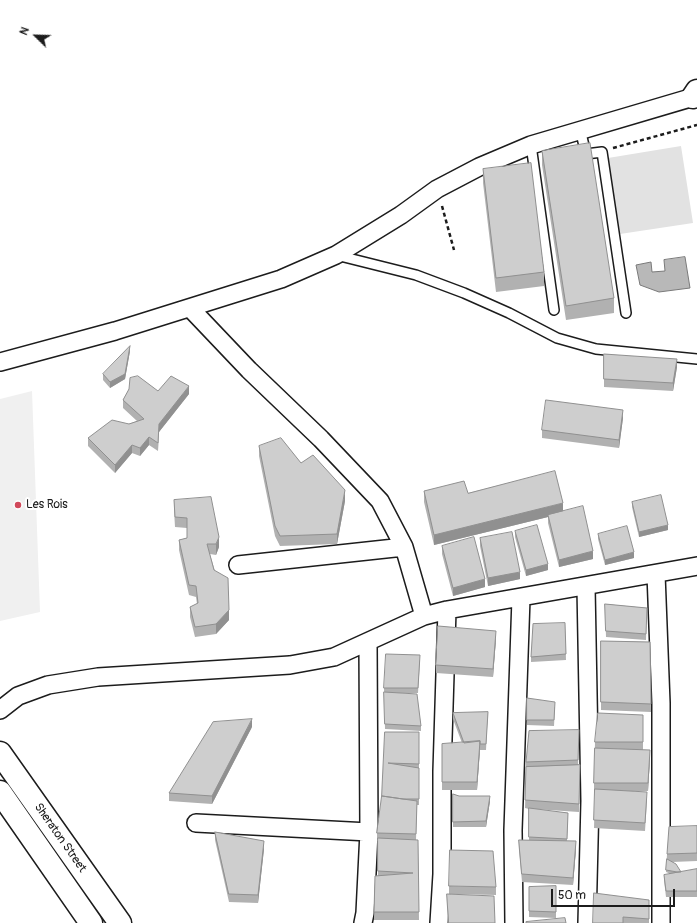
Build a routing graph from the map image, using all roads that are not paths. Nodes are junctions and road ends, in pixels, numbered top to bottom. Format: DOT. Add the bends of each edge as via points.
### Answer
graph roads {
  1 [pos="696,95"];
  2 [pos="580,129"];
  3 [pos="531,144"];
  4 [pos="336,255"];
  5 [pos="191,309"];
  6 [pos="554,310"];
  7 [pos="626,313"];
  8 [pos="697,359"];
  9 [pos="0,362"];
  10 [pos="404,547"];
  11 [pos="238,565"];
  12 [pos="697,566"];
  13 [pos="656,574"];
  14 [pos="586,587"];
  15 [pos="521,598"];
  16 [pos="447,610"];
  17 [pos="424,616"];
  18 [pos="368,643"];
  19 [pos="0,710"];
  20 [pos="0,753"];
  21 [pos="0,792"];
  22 [pos="196,823"];
  23 [pos="369,832"];
  24 [pos="91,923"];
  25 [pos="120,923"];
  26 [pos="363,923"];
  27 [pos="439,923"];
  28 [pos="514,923"];
  29 [pos="587,923"];
  30 [pos="660,923"];
  1 -- 2 [label="street"];
  2 -- 3 [label="street"];
  2 -- 7 [label="lane" via="586,154 602,152"];
  3 -- 4 [label="street" via="437,189 401,215"];
  3 -- 6 [label="lane"];
  4 -- 5 [label="street" via="281,279"];
  4 -- 8 [label="lane" via="416,275 503,310 558,338 596,348"];
  5 -- 9 [label="street"];
  5 -- 10 [label="street" via="380,501"];
  10 -- 11 [label="street"];
  10 -- 17 [label="street"];
  12 -- 13 [label="street"];
  13 -- 14 [label="street"];
  13 -- 30 [label="street" via="661,703"];
  14 -- 15 [label="street"];
  14 -- 29 [label="street" via="590,794"];
  15 -- 16 [label="street"];
  15 -- 28 [label="street" via="513,830"];
  16 -- 17 [label="street"];
  16 -- 27 [label="street"];
  17 -- 18 [label="street"];
  18 -- 19 [label="street" via="334,657 290,665 98,677 48,685 18,696"];
  18 -- 23 [label="street"];
  20 -- 25 [label="street, Sheraton Street"];
  21 -- 24 [label="street, Sheraton Street"];
  22 -- 23 [label="street"];
  23 -- 26 [label="street"];
}
